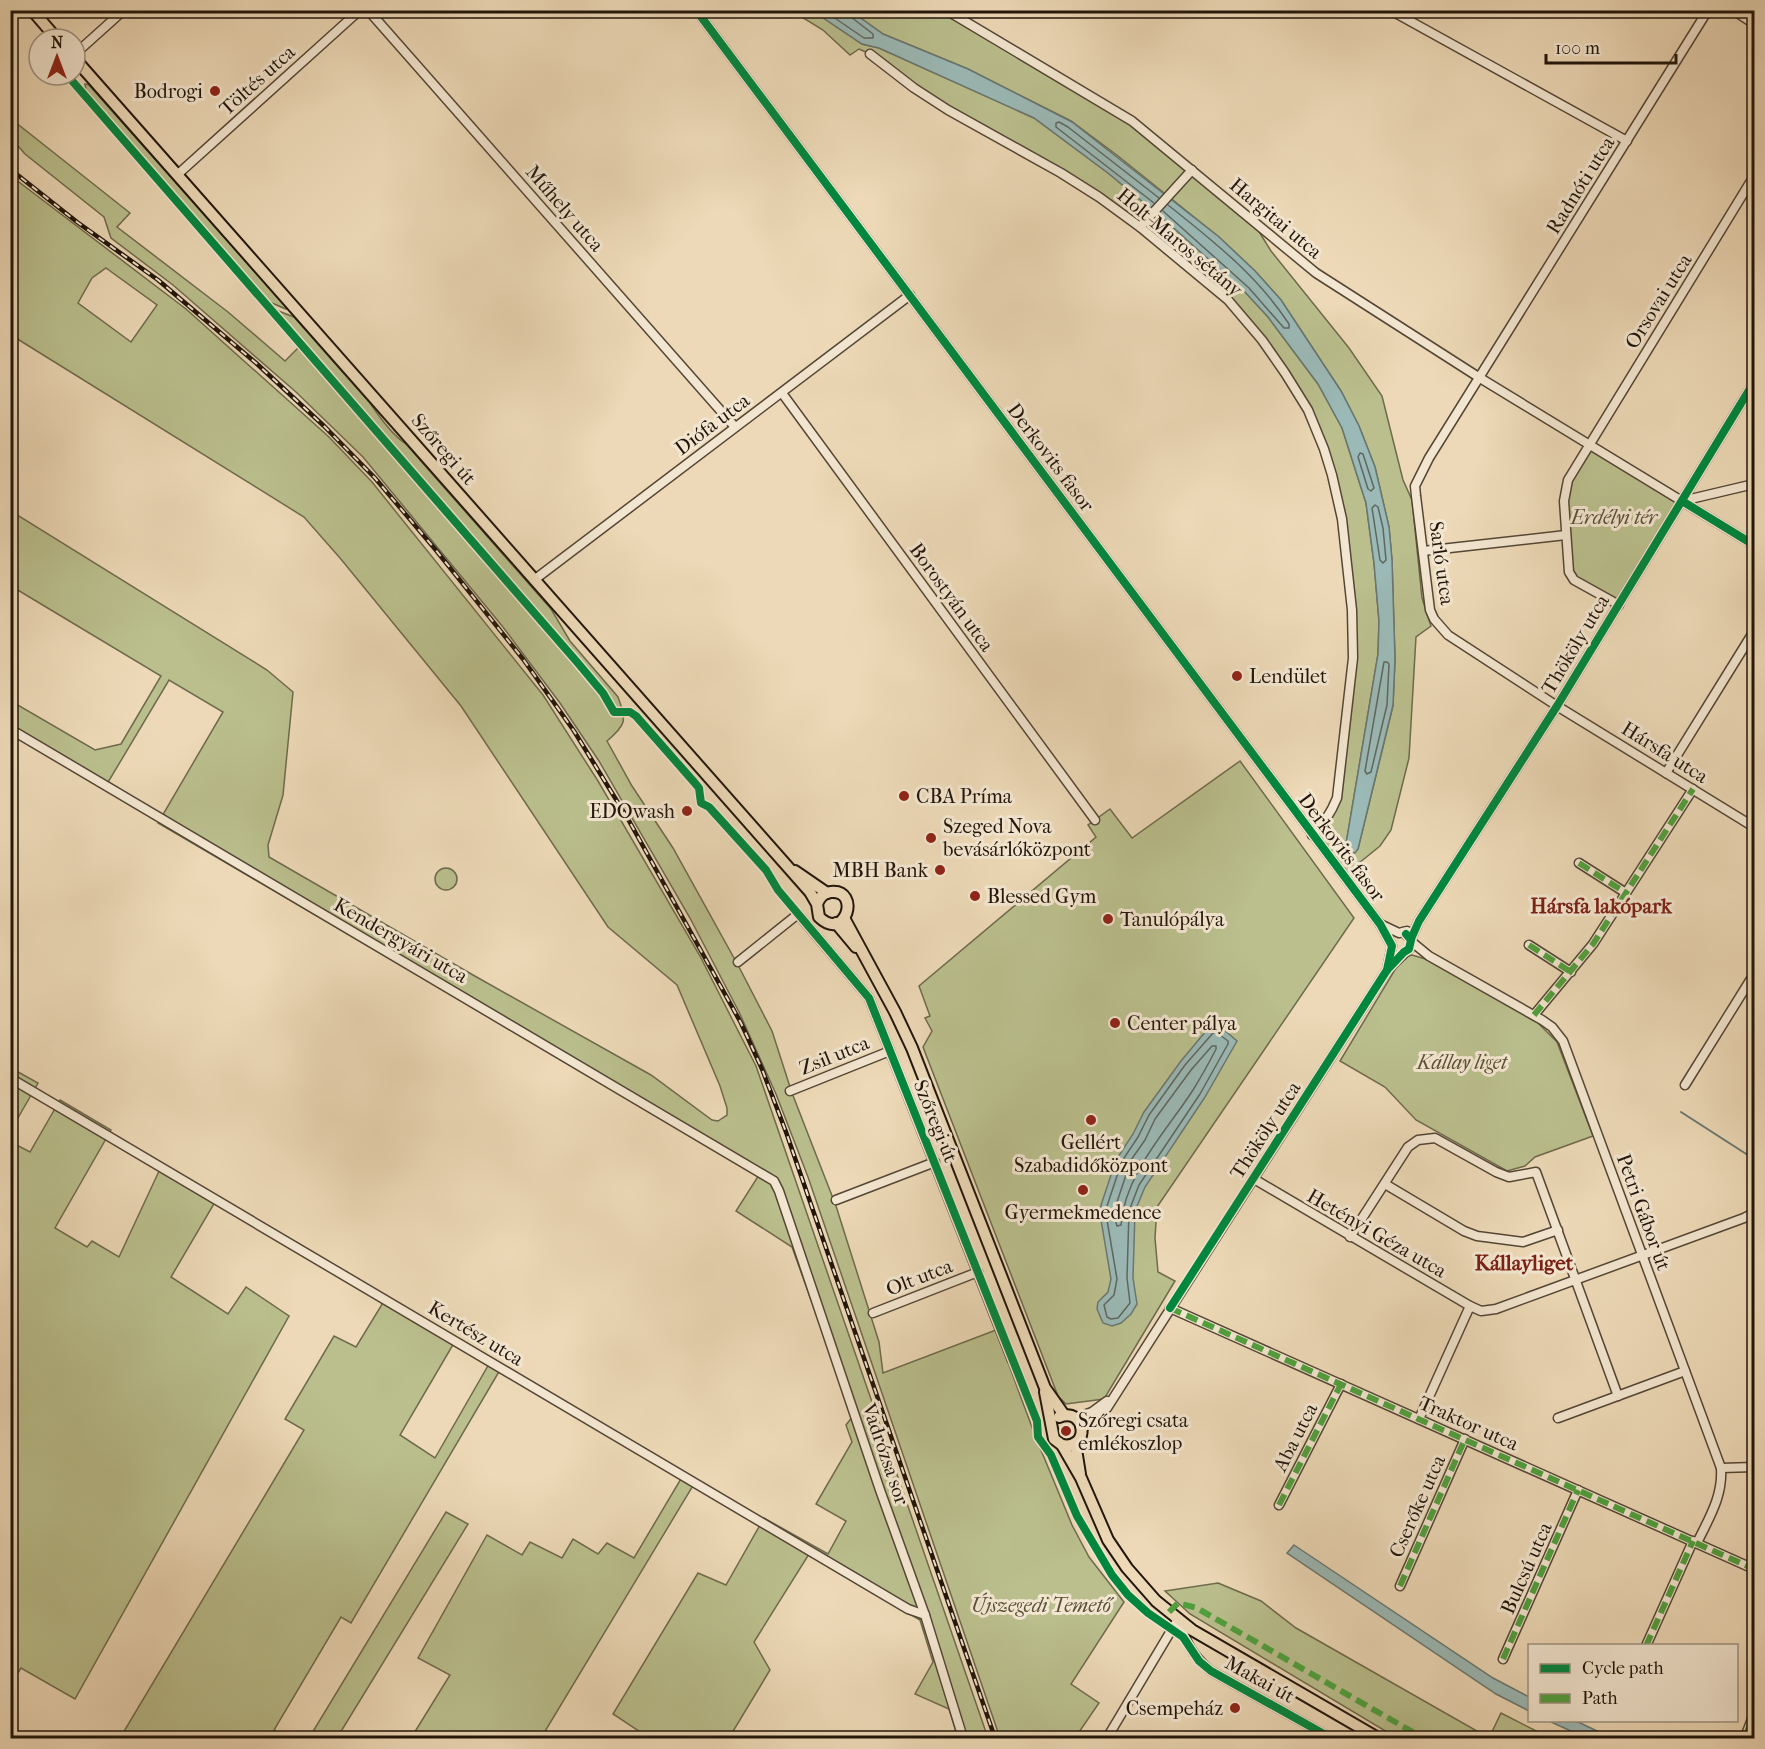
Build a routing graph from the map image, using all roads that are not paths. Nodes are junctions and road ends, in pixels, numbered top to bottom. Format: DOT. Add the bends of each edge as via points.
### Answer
graph roads {
  1 [pos="32,10"];
  2 [pos="124,10"];
  3 [pos="360,10"];
  4 [pos="368,10"];
  5 [pos="696,10"];
  6 [pos="946,10"];
  7 [pos="1390,10"];
  8 [pos="1708,10"];
  9 [pos="1733,10"];
  10 [pos="1755,24"];
  11 [pos="47,27"];
  12 [pos="87,45"];
  13 [pos="870,54"];
  14 [pos="87,71"];
  15 [pos="1627,141"];
  16 [pos="1192,170"];
  17 [pos="177,175"];
  18 [pos="1755,176"];
  19 [pos="1140,227"];
  20 [pos="910,296"];
  21 [pos="1480,378"];
  22 [pos="1755,382"];
  23 [pos="782,393"];
  24 [pos="735,428"];
  25 [pos="1590,444"];
  26 [pos="1755,484"];
  27 [pos="1682,501"];
  28 [pos="1566,535"];
  29 [pos="1755,545"];
  30 [pos="1423,551"];
  31 [pos="534,580"];
  32 [pos="1618,605"];
  33 [pos="1755,631"];
  34 [pos="1557,706"];
  35 [pos="10,729"];
  36 [pos="1666,773"];
  37 [pos="1693,789"];
  38 [pos="1095,820"];
  39 [pos="1755,827"];
  40 [pos="1312,835"];
  41 [pos="1579,863"];
  42 [pos="785,864"];
  43 [pos="827,893"];
  44 [pos="1626,893"];
  45 [pos="817,904"];
  46 [pos="840,921"];
  47 [pos="1419,921"];
  48 [pos="1380,924"];
  49 [pos="1401,933"];
  50 [pos="1411,940"];
  51 [pos="1392,945"];
  52 [pos="1529,945"];
  53 [pos="1405,951"];
  54 [pos="1429,956"];
  55 [pos="738,962"];
  56 [pos="1387,970"];
  57 [pos="1571,972"];
  58 [pos="1755,974"];
  59 [pos="1534,1015"];
  60 [pos="890,1051"];
  61 [pos="10,1078"];
  62 [pos="1685,1085"];
  63 [pos="790,1091"];
  64 [pos="934,1162"];
  65 [pos="1254,1179"];
  66 [pos="774,1181"];
  67 [pos="1384,1184"];
  68 [pos="836,1200"];
  69 [pos="1754,1213"];
  70 [pos="1558,1230"];
  71 [pos="1350,1238"];
  72 [pos="1642,1256"];
  73 [pos="978,1272"];
  74 [pos="1576,1280"];
  75 [pos="1470,1306"];
  76 [pos="1170,1308"];
  77 [pos="873,1313"];
  78 [pos="1012,1360"];
  79 [pos="1685,1371"];
  80 [pos="1341,1384"];
  81 [pos="1045,1388"];
  82 [pos="1618,1396"];
  83 [pos="1112,1397"];
  84 [pos="1064,1415"];
  85 [pos="1076,1418"];
  86 [pos="1558,1418"];
  87 [pos="1419,1419"];
  88 [pos="1053,1424"];
  89 [pos="1082,1429"];
  90 [pos="1465,1439"];
  91 [pos="1076,1443"];
  92 [pos="1062,1445"];
  93 [pos="1755,1467"];
  94 [pos="1721,1468"];
  95 [pos="1081,1478"];
  96 [pos="1578,1490"];
  97 [pos="1279,1505"];
  98 [pos="1695,1542"];
  99 [pos="1755,1569"];
  100 [pos="1400,1586"];
  101 [pos="925,1615"];
  102 [pos="1178,1619"];
  103 [pos="1647,1644"];
  104 [pos="1503,1659"];
  105 [pos="1755,1714"];
  106 [pos="1747,1732"];
  107 [pos="963,1738"];
  108 [pos="1107,1738"];
  109 [pos="1331,1738"];
  110 [pos="1378,1738"];
  1 -- 11 [label="main road"];
  2 -- 12 [label="street"];
  3 -- 17 [label="street, Töltés utca"];
  4 -- 24 [label="street, Műhely utca"];
  5 -- 20 [label="street, Derkovits fasor"];
  6 -- 16 [label="street, Hargitai utca" via="1132,121"];
  7 -- 15 [label="street"];
  8 -- 15 [label="street, Radnóti utca"];
  9 -- 10 [label="street"];
  13 -- 19 [label="street, Holt-Maros sétány" via="948,110 1060,173"];
  14 -- 17 [label="main road, Szőregi út"];
  15 -- 21 [label="street, Radnóti utca"];
  16 -- 19 [label="street"];
  16 -- 21 [label="street, Hargitai utca" via="1316,273"];
  17 -- 31 [label="main road, Szőregi út"];
  18 -- 25 [label="street, Orsovai utca"];
  19 -- 40 [label="street, Holt-Maros sétány" via="1212,285 1262,340 1308,410 1332,475 1343,530 1353,658 1337,798 1332,811"];
  20 -- 23 [label="street, Diófa utca"];
  20 -- 40 [label="street, Derkovits fasor"];
  21 -- 25 [label="street, Hargitai utca"];
  21 -- 30 [label="street, Sarló utca" via="1415,486"];
  22 -- 27 [label="street, Thököly utca"];
  23 -- 24 [label="street, Diófa utca"];
  23 -- 38 [label="street, Borostyán utca"];
  24 -- 31 [label="street, Diófa utca"];
  25 -- 27 [label="street"];
  25 -- 28 [label="street" via="1564,490"];
  26 -- 27 [label="street"];
  27 -- 29 [label="street"];
  27 -- 32 [label="street, Thököly utca"];
  28 -- 30 [label="street"];
  28 -- 32 [label="street" via="1569,572 1574,580"];
  30 -- 34 [label="street, Sarló utca" via="1428,600 1440,626 1458,644"];
  31 -- 42 [label="main road, Szőregi út"];
  32 -- 34 [label="street, Thököly utca"];
  33 -- 36 [label="street"];
  34 -- 36 [label="street, Hársfa utca"];
  34 -- 47 [label="street, Thököly utca"];
  35 -- 66 [label="street, Kendergyári utca"];
  36 -- 37 [label="street, Hársfa utca"];
  37 -- 39 [label="street, Hársfa utca"];
  37 -- 44 [label="street"];
  40 -- 48 [label="street, Derkovits fasor"];
  41 -- 44 [label="street"];
  42 -- 43 [label="main road, Szőregi út"];
  42 -- 45 [label="main road, Szőregi út"];
  43 -- 45 [label="main road"];
  43 -- 46 [label="main road, Szőregi út" via="837,892 845,899 848,908"];
  44 -- 57 [label="street"];
  45 -- 46 [label="main road, Szőregi út" via="819,917 827,923"];
  46 -- 81 [label="main road, Szőregi út" via="864,957 912,1048"];
  47 -- 49 [label="street"];
  47 -- 50 [label="street"];
  48 -- 49 [label="street"];
  48 -- 51 [label="street, Derkovits fasor"];
  49 -- 50 [label="street"];
  49 -- 51 [label="street" via="1392,938"];
  50 -- 53 [label="street" via="1411,947"];
  50 -- 54 [label="street, Petri Gábor út"];
  51 -- 53 [label="street" via="1398,952"];
  51 -- 56 [label="street"];
  52 -- 57 [label="street"];
  53 -- 54 [label="street, Petri Gábor út"];
  53 -- 56 [label="street"];
  54 -- 59 [label="street, Petri Gábor út"];
  55 -- 60 [label="street, Szőregi út" via="798,914 869,998"];
  56 -- 65 [label="street, Thököly utca"];
  57 -- 59 [label="street"];
  58 -- 62 [label="street"];
  59 -- 72 [label="street, Petri Gábor út" via="1563,1041"];
  60 -- 63 [label="street, Zsil utca"];
  60 -- 64 [label="street, Szőregi út"];
  61 -- 101 [label="street, Kertész utca" via="908,1609"];
  64 -- 68 [label="street"];
  64 -- 73 [label="street, Szőregi út"];
  65 -- 71 [label="street, Hetényi Géza utca"];
  65 -- 76 [label="street, Thököly utca"];
  66 -- 101 [label="street, Vadrózsa sor"];
  67 -- 70 [label="street" via="1477,1236 1523,1242"];
  67 -- 70 [label="street" via="1408,1147 1418,1140 1435,1138 1509,1177 1536,1172"];
  67 -- 71 [label="street"];
  69 -- 72 [label="street, Hetényi Géza utca"];
  70 -- 74 [label="street"];
  71 -- 75 [label="street, Hetényi Géza utca"];
  72 -- 74 [label="street, Hetényi Géza utca"];
  72 -- 79 [label="street, Petri Gábor út"];
  73 -- 77 [label="street, Olt utca"];
  73 -- 78 [label="street, Szőregi út"];
  74 -- 75 [label="street, Hetényi Géza utca" via="1496,1309 1482,1311"];
  74 -- 82 [label="street"];
  75 -- 87 [label="street"];
  76 -- 80 [label="street, Traktor utca"];
  76 -- 83 [label="street, Thököly utca"];
  79 -- 82 [label="street"];
  79 -- 94 [label="street, Petri Gábor út"];
  80 -- 87 [label="street, Traktor utca"];
  80 -- 97 [label="street, Aba utca"];
  81 -- 84 [label="main road, Szőregi út"];
  81 -- 88 [label="main road, Szőregi út"];
  82 -- 86 [label="street"];
  83 -- 85 [label="street, Thököly utca"];
  83 -- 89 [label="street, Thököly utca" via="1107,1408"];
  84 -- 85 [label="main road"];
  84 -- 88 [label="main road"];
  85 -- 89 [label="main road"];
  87 -- 90 [label="street, Traktor utca"];
  88 -- 92 [label="main road, Szőregi út" via="1054,1439"];
  89 -- 91 [label="main road"];
  90 -- 96 [label="street, Traktor utca"];
  90 -- 100 [label="street, Cserőke utca"];
  91 -- 92 [label="main road"];
  91 -- 95 [label="main road, Szőregi út"];
  92 -- 95 [label="main road, Szőregi út"];
  93 -- 94 [label="street"];
  94 -- 98 [label="street, Petri Gábor út" via="1719,1495"];
  95 -- 102 [label="main road, Szőregi út" via="1104,1531 1127,1568"];
  96 -- 98 [label="street, Traktor utca"];
  96 -- 104 [label="street, Bulcsú utca"];
  98 -- 99 [label="street, Traktor utca"];
  98 -- 103 [label="street, Petri Gábor út"];
  101 -- 107 [label="street, Vadrózsa sor"];
  102 -- 108 [label="street"];
  102 -- 109 [label="street, Makai út" via="1190,1650 1211,1671"];
  102 -- 110 [label="main road, Makai út"];
  105 -- 106 [label="street"];
}
